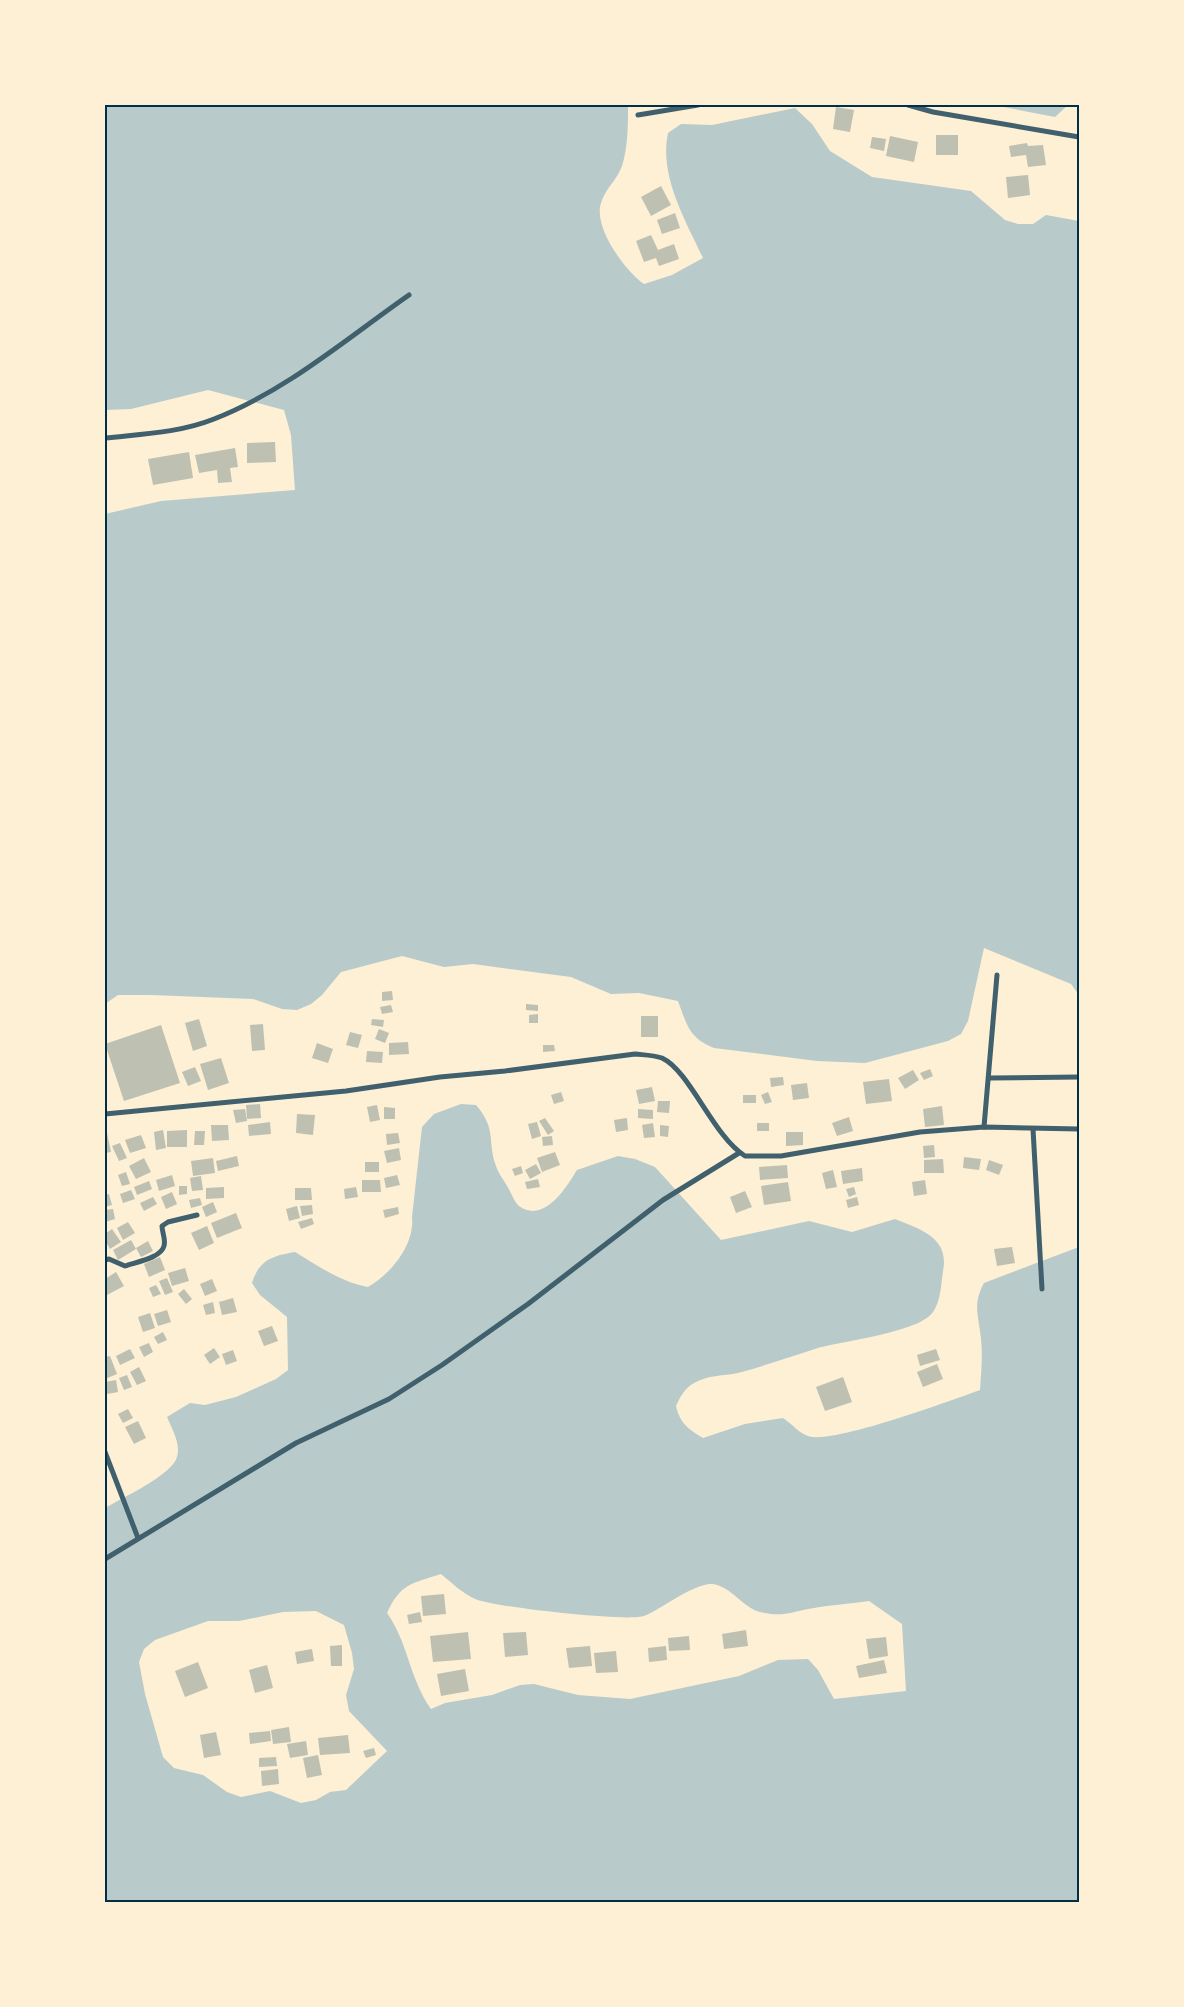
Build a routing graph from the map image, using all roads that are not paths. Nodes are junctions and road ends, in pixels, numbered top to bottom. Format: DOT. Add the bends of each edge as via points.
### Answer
graph roads {
  1 [pos="698,105"];
  2 [pos="908,105"];
  3 [pos="638,115"];
  4 [pos="1079,137"];
  5 [pos="409,295"];
  6 [pos="105,438"];
  7 [pos="997,975"];
  8 [pos="1079,1077"];
  9 [pos="989,1078"];
  10 [pos="105,1114"];
  11 [pos="984,1128"];
  12 [pos="1033,1129"];
  13 [pos="1079,1129"];
  14 [pos="739,1153"];
  15 [pos="197,1216"];
  16 [pos="105,1260"];
  17 [pos="1042,1289"];
  18 [pos="105,1452"];
  19 [pos="138,1538"];
  20 [pos="105,1559"];
  1 -- 3 [label="street"];
  2 -- 4 [label="street"];
  5 -- 6 [label="street" via="271,393 212,420 167,432"];
  7 -- 9 [label="street"];
  8 -- 9 [label="street"];
  9 -- 11 [label="street"];
  10 -- 14 [label="street" via="346,1091 635,1054 649,1055 670,1064"];
  11 -- 12 [label="street"];
  11 -- 14 [label="street" via="920,1132 781,1156 751,1157"];
  12 -- 13 [label="street"];
  12 -- 17 [label="street"];
  14 -- 19 [label="street" via="663,1200 528,1304 389,1399 296,1443"];
  15 -- 16 [label="street" via="162,1226 165,1245 154,1255 125,1266"];
  18 -- 19 [label="street"];
  19 -- 20 [label="street"];
}
